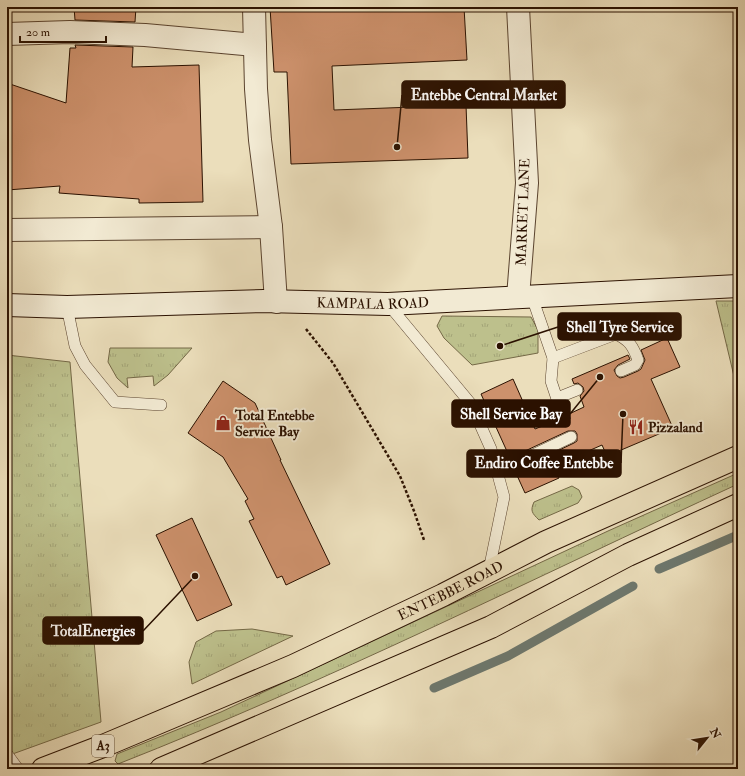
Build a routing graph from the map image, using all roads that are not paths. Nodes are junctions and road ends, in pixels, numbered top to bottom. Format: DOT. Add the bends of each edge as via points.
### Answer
graph roads {
  1 [pos="254,7"];
  2 [pos="518,7"];
  3 [pos="7,34"];
  4 [pos="255,44"];
  5 [pos="271,227"];
  6 [pos="7,230"];
  7 [pos="738,286"];
  8 [pos="525,297"];
  9 [pos="280,302"];
  10 [pos="388,304"];
  11 [pos="7,305"];
  12 [pos="67,307"];
  13 [pos="553,358"];
  14 [pos="621,371"];
  15 [pos="577,390"];
  16 [pos="557,398"];
  17 [pos="161,405"];
  18 [pos="563,417"];
  19 [pos="571,437"];
  20 [pos="738,457"];
  21 [pos="497,472"];
  22 [pos="732,508"];
  23 [pos="489,570"];
  24 [pos="7,754"];
  25 [pos="171,767"];
  26 [pos="18,769"];
  27 [pos="43,769"];
  1 -- 4 [label="street"];
  2 -- 8 [label="street, MARKET LANE" via="527,182"];
  3 -- 4 [label="street" via="70,32 145,35"];
  4 -- 5 [label="street" via="260,140"];
  5 -- 6 [label="street"];
  5 -- 9 [label="street"];
  7 -- 8 [label="street, KAMPALA ROAD"];
  8 -- 10 [label="street, KAMPALA ROAD"];
  8 -- 13 [label="lane"];
  9 -- 10 [label="street, KAMPALA ROAD"];
  9 -- 12 [label="street, KAMPALA ROAD"];
  10 -- 21 [label="lane" via="471,404 491,449"];
  11 -- 12 [label="street, KAMPALA ROAD"];
  12 -- 17 [label="lane" via="75,346 85,365 115,402"];
  13 -- 14 [label="lane" via="616,334 627,339 638,360 635,365"];
  13 -- 16 [label="lane" via="551,381"];
  15 -- 16 [label="lane"];
  16 -- 18 [label="lane"];
  19 -- 21 [label="lane"];
  20 -- 23 [label="highway, ENTEBBE ROAD"];
  21 -- 23 [label="lane" via="504,497"];
  22 -- 25 [label="highway" via="628,555 491,627"];
  23 -- 27 [label="highway, ENTEBBE ROAD / A3" via="443,595 294,666"];
  24 -- 26 [label="lane"];
}
